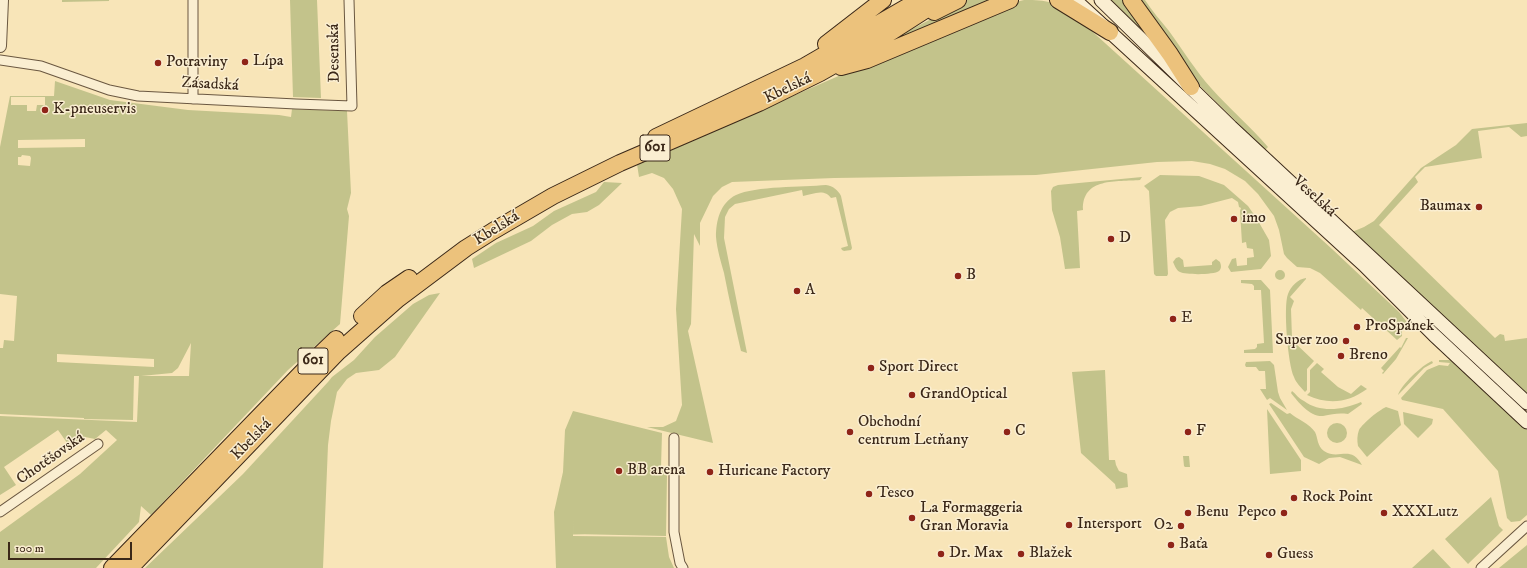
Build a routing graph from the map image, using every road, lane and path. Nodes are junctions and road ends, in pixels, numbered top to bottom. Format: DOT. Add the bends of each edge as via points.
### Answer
graph roads {
  1 [pos="2,0"];
  2 [pos="192,0"];
  3 [pos="349,0"];
  4 [pos="883,0"];
  5 [pos="919,0"];
  6 [pos="941,0"];
  7 [pos="958,0"];
  8 [pos="1010,0"];
  9 [pos="1058,0"];
  10 [pos="1075,0"];
  11 [pos="1101,0"];
  12 [pos="1131,0"];
  13 [pos="1110,32"];
  14 [pos="885,36"];
  15 [pos="0,46"];
  16 [pos="0,60"];
  17 [pos="820,73"];
  18 [pos="787,75"];
  19 [pos="1191,87"];
  20 [pos="193,100"];
  21 [pos="352,106"];
  22 [pos="1439,330"];
  23 [pos="1527,403"];
  24 [pos="1527,422"];
  25 [pos="674,438"];
  26 [pos="98,444"];
  27 [pos="0,512"];
  28 [pos="1527,526"];
  29 [pos="112,568"];
  30 [pos="130,568"];
  31 [pos="683,568"];
  32 [pos="1481,568"];
  1 -- 15 [label="street"];
  2 -- 20 [label="street"];
  3 -- 21 [label="street, Desenská"];
  4 -- 18 [label="highway"];
  5 -- 18 [label="highway, Kbelská / 601"];
  6 -- 14 [label="highway, Kbelská / 601"];
  7 -- 14 [label="highway, 601"];
  8 -- 17 [label="highway" via="867,60"];
  9 -- 13 [label="highway"];
  10 -- 13 [label="main road, Veselská"];
  11 -- 19 [label="main road, Veselská"];
  12 -- 19 [label="highway"];
  13 -- 22 [label="main road, Veselská" via="1364,265"];
  14 -- 17 [label="highway, Kbelská / 601"];
  16 -- 20 [label="street, Zásadská" via="42,66 123,94"];
  17 -- 30 [label="highway, Kbelská / 601" via="553,196 493,231 438,268 380,314 338,352"];
  18 -- 29 [label="highway, Kbelská / 601" via="544,189 464,238 387,293 311,363"];
  19 -- 22 [label="main road, Veselská"];
  20 -- 21 [label="street, Zásadská"];
  22 -- 23 [label="main road, Veselská"];
  22 -- 24 [label="main road, Veselská"];
  25 -- 31 [label="street" via="674,532"];
  26 -- 27 [label="street, Chotěšovská"];
  28 -- 32 [label="street"];
}
